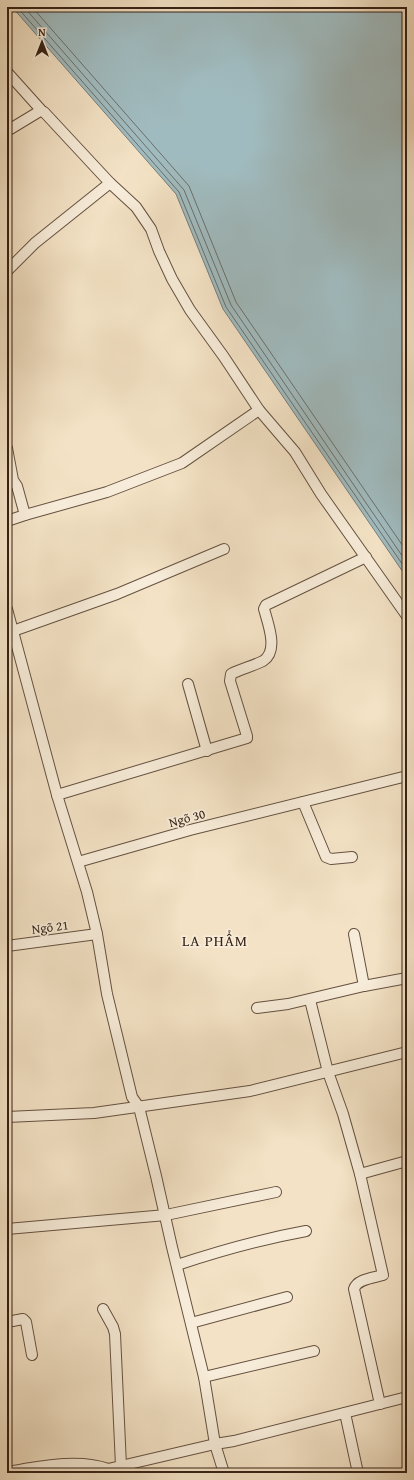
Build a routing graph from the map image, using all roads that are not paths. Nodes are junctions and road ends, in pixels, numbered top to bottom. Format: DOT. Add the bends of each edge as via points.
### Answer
graph roads {
  1 [pos="7,72"];
  2 [pos="42,111"];
  3 [pos="7,132"];
  4 [pos="110,184"];
  5 [pos="7,271"];
  6 [pos="259,410"];
  7 [pos="7,448"];
  8 [pos="25,515"];
  9 [pos="7,521"];
  10 [pos="224,549"];
  11 [pos="366,557"];
  12 [pos="7,609"];
  13 [pos="407,616"];
  14 [pos="13,631"];
  15 [pos="188,684"];
  16 [pos="207,751"];
  17 [pos="407,776"];
  18 [pos="57,795"];
  19 [pos="303,802"];
  20 [pos="352,857"];
  21 [pos="78,862"];
  22 [pos="97,934"];
  23 [pos="354,934"];
  24 [pos="7,946"];
  25 [pos="407,978"];
  26 [pos="364,986"];
  27 [pos="310,1000"];
  28 [pos="257,1008"];
  29 [pos="407,1052"];
  30 [pos="328,1072"];
  31 [pos="139,1107"];
  32 [pos="7,1116"];
  33 [pos="407,1161"];
  34 [pos="360,1174"];
  35 [pos="276,1192"];
  36 [pos="166,1216"];
  37 [pos="7,1229"];
  38 [pos="306,1231"];
  39 [pos="177,1265"];
  40 [pos="287,1297"];
  41 [pos="104,1308"];
  42 [pos="7,1322"];
  43 [pos="191,1323"];
  44 [pos="314,1351"];
  45 [pos="32,1355"];
  46 [pos="204,1377"];
  47 [pos="407,1397"];
  48 [pos="380,1404"];
  49 [pos="345,1413"];
  50 [pos="215,1444"];
  51 [pos="121,1466"];
  52 [pos="106,1471"];
  53 [pos="7,1472"];
  54 [pos="224,1473"];
  55 [pos="358,1473"];
  1 -- 2 [label="street"];
  2 -- 3 [label="street"];
  2 -- 4 [label="street"];
  4 -- 5 [label="street" via="35,244"];
  4 -- 6 [label="street" via="136,207 152,229 172,279 190,310"];
  6 -- 8 [label="street" via="182,463 107,492"];
  6 -- 11 [label="street" via="294,452 320,494"];
  7 -- 8 [label="street" via="13,480"];
  8 -- 9 [label="street"];
  10 -- 14 [label="street" via="117,594"];
  11 -- 13 [label="street"];
  11 -- 16 [label="street" via="266,604 264,609 272,646 270,654 263,661 231,674 230,679 247,738"];
  12 -- 14 [label="street"];
  14 -- 18 [label="street"];
  15 -- 16 [label="street"];
  16 -- 18 [label="street"];
  17 -- 19 [label="street, Ngõ 30"];
  18 -- 21 [label="street"];
  19 -- 20 [label="street" via="326,856 331,859"];
  19 -- 21 [label="street, Ngõ 30" via="141,843"];
  21 -- 22 [label="street"];
  22 -- 24 [label="street, Ngõ 21"];
  22 -- 31 [label="street" via="107,994 132,1097"];
  23 -- 26 [label="street"];
  25 -- 26 [label="street"];
  26 -- 27 [label="street"];
  27 -- 28 [label="street"];
  27 -- 30 [label="street"];
  29 -- 30 [label="street"];
  30 -- 31 [label="street" via="250,1091"];
  30 -- 34 [label="street"];
  31 -- 32 [label="street" via="94,1113"];
  31 -- 36 [label="street"];
  33 -- 34 [label="street"];
  34 -- 48 [label="street" via="383,1276 360,1282 354,1289"];
  35 -- 36 [label="street"];
  36 -- 37 [label="street"];
  36 -- 39 [label="street"];
  38 -- 39 [label="street" via="234,1247"];
  39 -- 43 [label="street"];
  40 -- 43 [label="street"];
  41 -- 51 [label="street" via="115,1334"];
  42 -- 45 [label="street" via="23,1319 26,1322"];
  43 -- 46 [label="street"];
  44 -- 46 [label="street"];
  46 -- 50 [label="street"];
  47 -- 48 [label="street"];
  48 -- 49 [label="street"];
  49 -- 50 [label="street"];
  49 -- 55 [label="street"];
  50 -- 51 [label="street"];
  50 -- 54 [label="street"];
  51 -- 52 [label="street"];
  52 -- 53 [label="street" via="97,1465 58,1465"];
}
